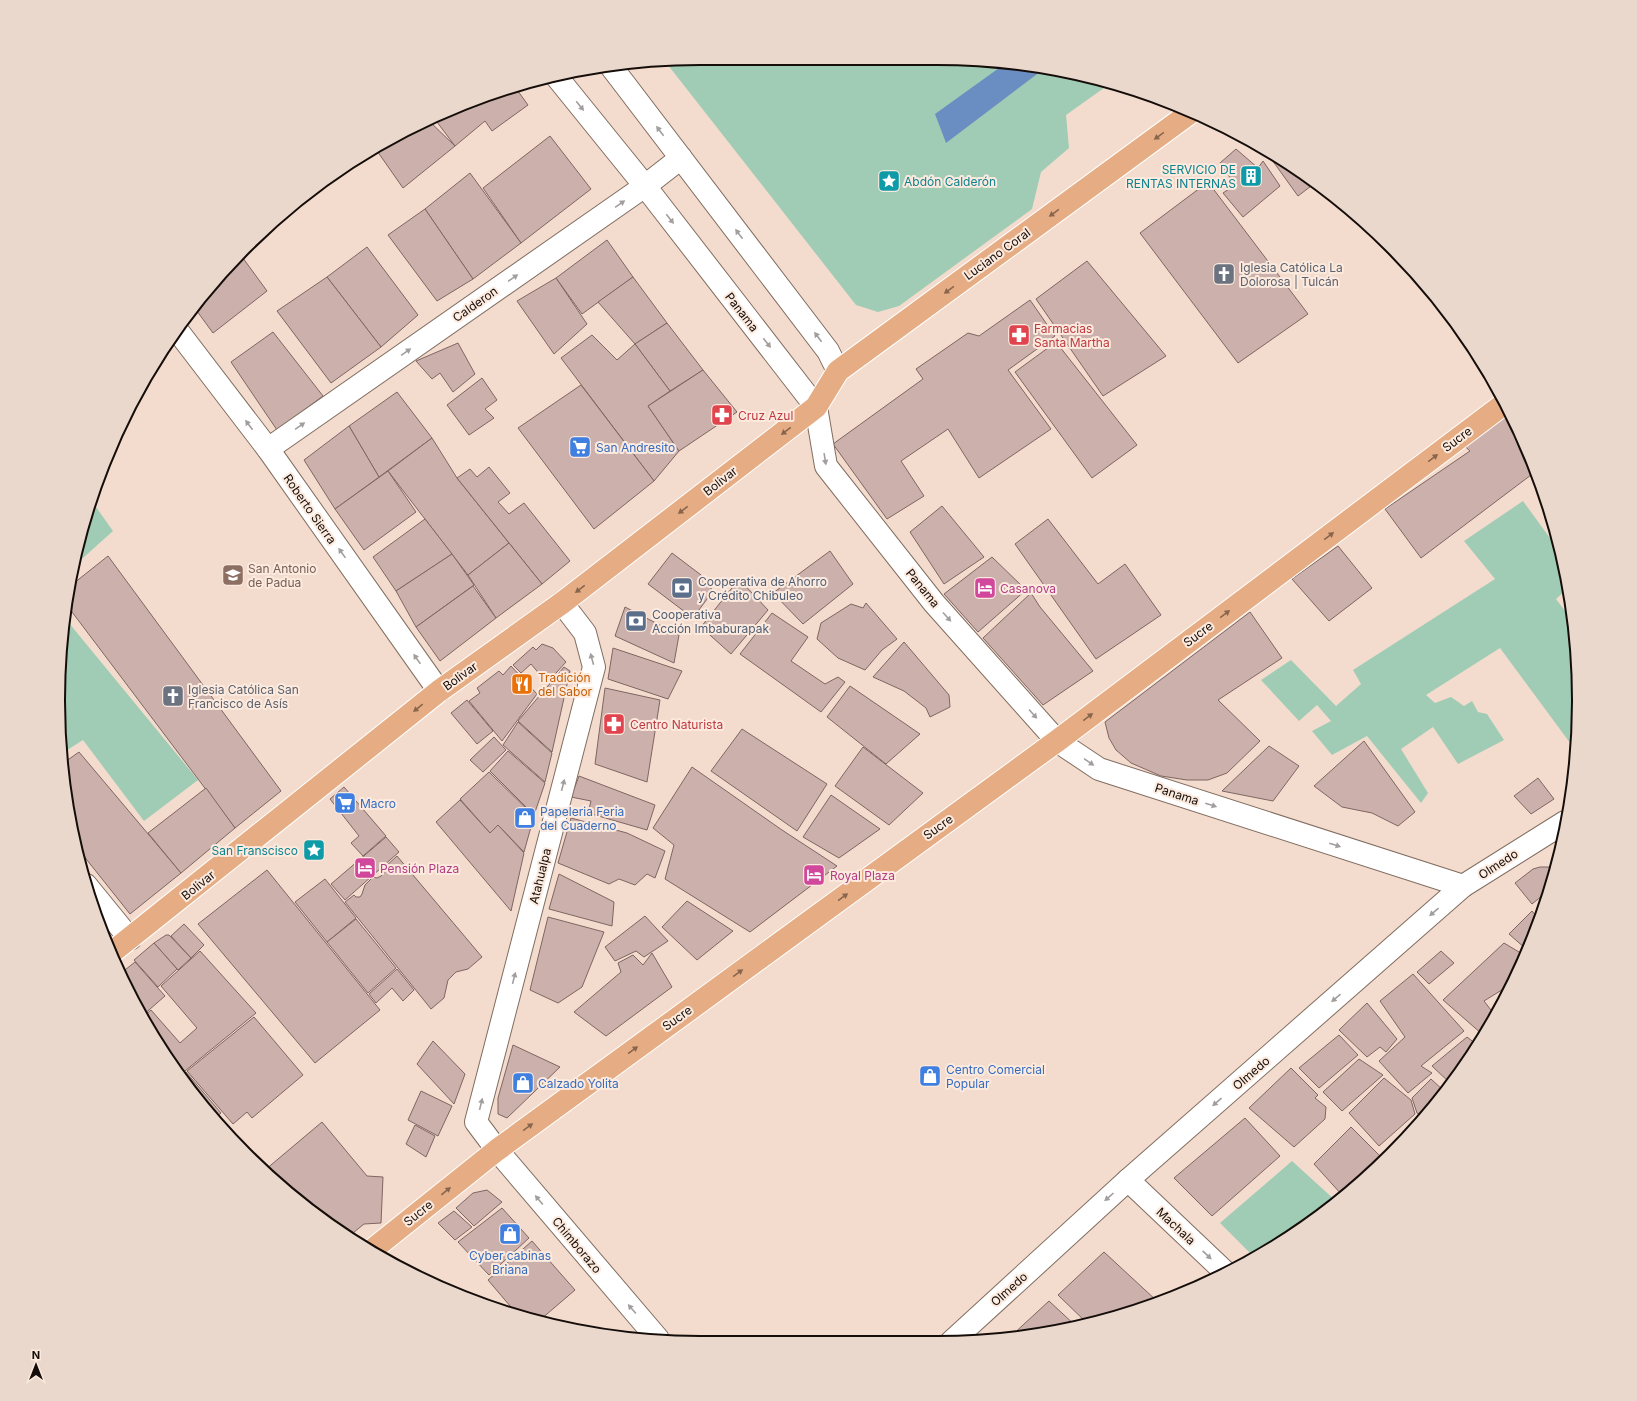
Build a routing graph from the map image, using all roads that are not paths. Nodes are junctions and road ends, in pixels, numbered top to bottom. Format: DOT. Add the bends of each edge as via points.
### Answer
graph roads {
  1 [pos="614,71"];
  2 [pos="560,81"];
  3 [pos="1186,116"];
  4 [pos="681,158"];
  5 [pos="645,186"];
  6 [pos="181,335"];
  7 [pos="838,371"];
  8 [pos="816,407"];
  9 [pos="1500,407"];
  10 [pos="268,449"];
  11 [pos="562,603"];
  12 [pos="439,691"];
  13 [pos="1057,741"];
  14 [pos="1560,825"];
  15 [pos="1463,886"];
  16 [pos="97,899"];
  17 [pos="130,940"];
  18 [pos="116,950"];
  19 [pos="497,1150"];
  20 [pos="1128,1180"];
  21 [pos="376,1247"];
  22 [pos="1221,1268"];
  23 [pos="654,1335"];
  24 [pos="958,1335"];
  4 -- 1 [label="street, one-way"];
  2 -- 5 [label="street, Panama, one-way"];
  3 -- 7 [label="main road, Luciano Coral, one-way"];
  4 -- 5 [label="street, Calderon"];
  7 -- 4 [label="street, one-way" via="828,351"];
  5 -- 8 [label="street, Panama, one-way"];
  10 -- 5 [label="street, Calderon, one-way"];
  10 -- 6 [label="street, Roberto Sierra, one-way"];
  7 -- 8 [label="main road, Luciano Coral"];
  8 -- 11 [label="main road, Bolivar, one-way"];
  8 -- 13 [label="street, Panama, one-way" via="826,466 934,603"];
  13 -- 9 [label="main road, Sucre, one-way"];
  12 -- 10 [label="street, Roberto Sierra, one-way"];
  11 -- 12 [label="main road, Bolivar"];
  19 -- 11 [label="street, Atahualpa, one-way" via="476,1122 594,667 585,633"];
  12 -- 17 [label="main road, Bolivar, one-way"];
  13 -- 15 [label="street, Panama, one-way" via="1099,769"];
  19 -- 13 [label="main road, Sucre, one-way"];
  14 -- 15 [label="street, Olmedo"];
  15 -- 20 [label="street, Olmedo, one-way"];
  16 -- 17 [label="street"];
  17 -- 18 [label="main road, Bolivar"];
  21 -- 19 [label="main road, Sucre, one-way"];
  23 -- 19 [label="street, Chimborazo, one-way"];
  20 -- 22 [label="street, Machala, one-way"];
  20 -- 24 [label="street, Olmedo, one-way"];
}
